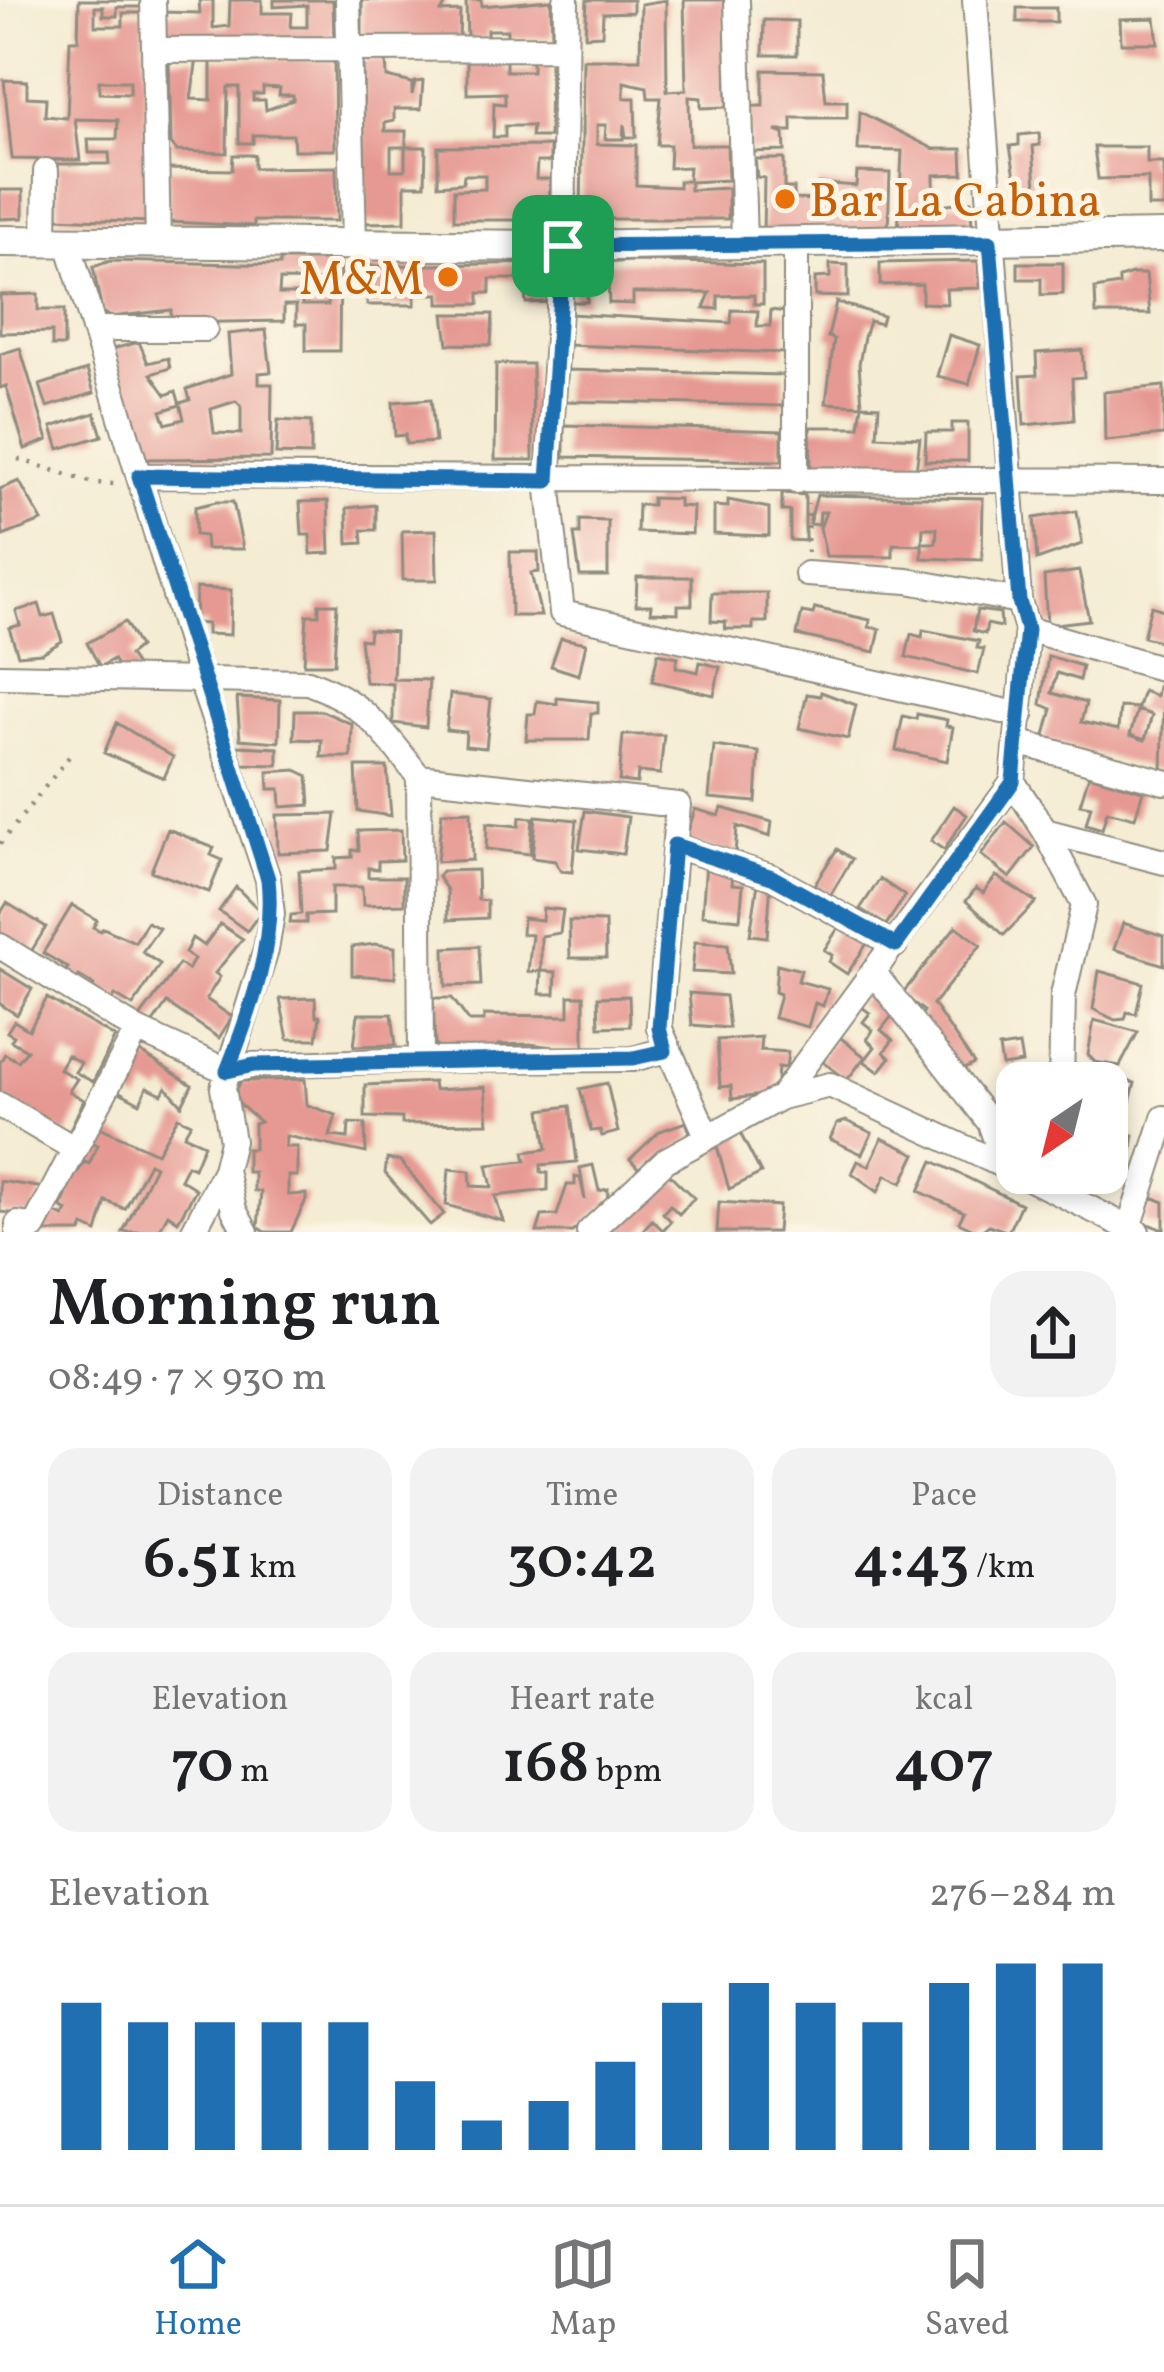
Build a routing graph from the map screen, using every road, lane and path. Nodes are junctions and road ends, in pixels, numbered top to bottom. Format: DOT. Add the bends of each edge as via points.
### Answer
graph roads {
  1 [pos="153,0"];
  2 [pos="348,0"];
  3 [pos="566,0"];
  4 [pos="737,0"];
  5 [pos="975,0"];
  6 [pos="565,48"];
  7 [pos="155,50"];
  8 [pos="349,52"];
  9 [pos="46,171"];
  10 [pos="1164,236"];
  11 [pos="0,241"];
  12 [pos="990,242"];
  13 [pos="56,243"];
  14 [pos="354,243"];
  15 [pos="744,243"];
  16 [pos="796,243"];
  17 [pos="158,244"];
  18 [pos="563,246"];
  19 [pos="94,329"];
  20 [pos="205,329"];
  21 [pos="18,458"];
  22 [pos="139,476"];
  23 [pos="1010,480"];
  24 [pos="548,481"];
  25 [pos="802,481"];
  26 [pos="1164,481"];
  27 [pos="93,483"];
  28 [pos="807,574"];
  29 [pos="1019,601"];
  30 [pos="1027,629"];
  31 [pos="1164,668"];
  32 [pos="0,676"];
  33 [pos="201,681"];
  34 [pos="1021,715"];
  35 [pos="1017,742"];
  36 [pos="72,753"];
  37 [pos="419,777"];
  38 [pos="1013,782"];
  39 [pos="1164,782"];
  40 [pos="1045,831"];
  41 [pos="0,844"];
  42 [pos="674,845"];
  43 [pos="1164,862"];
  44 [pos="896,945"];
  45 [pos="0,946"];
  46 [pos="874,973"];
  47 [pos="137,1030"];
  48 [pos="665,1051"];
  49 [pos="421,1060"];
  50 [pos="1061,1062"];
  51 [pos="227,1071"];
  52 [pos="781,1096"];
  53 [pos="0,1105"];
  54 [pos="1164,1118"];
  55 [pos="996,1135"];
  56 [pos="707,1136"];
  57 [pos="75,1149"];
  58 [pos="996,1163"];
  59 [pos="225,1170"];
  60 [pos="1075,1194"];
  61 [pos="12,1226"];
  62 [pos="1122,1228"];
  63 [pos="193,1232"];
  64 [pos="246,1232"];
  65 [pos="590,1232"];
  1 -- 7 [label="street"];
  2 -- 8 [label="street"];
  3 -- 6 [label="street"];
  4 -- 15 [label="street"];
  5 -- 12 [label="street"];
  6 -- 8 [label="street"];
  6 -- 18 [label="street"];
  7 -- 8 [label="street"];
  7 -- 17 [label="street"];
  8 -- 14 [label="street"];
  9 -- 13 [label="street"];
  10 -- 12 [label="street"];
  11 -- 13 [label="street"];
  12 -- 16 [label="street"];
  12 -- 23 [label="street"];
  13 -- 17 [label="street"];
  13 -- 19 [label="street"];
  14 -- 17 [label="street"];
  14 -- 18 [label="street"];
  15 -- 16 [label="street"];
  15 -- 18 [label="street"];
  16 -- 25 [label="street"];
  18 -- 24 [label="street"];
  19 -- 20 [label="street"];
  19 -- 22 [label="street"];
  21 -- 27 [label="path"];
  22 -- 24 [label="street"];
  22 -- 33 [label="street"];
  23 -- 25 [label="street"];
  23 -- 26 [label="street"];
  23 -- 29 [label="street"];
  24 -- 25 [label="street"];
  24 -- 34 [label="street" via="562,613"];
  25 -- 28 [label="path"];
  28 -- 29 [label="street" via="908,580"];
  29 -- 30 [label="street"];
  30 -- 31 [label="street"];
  30 -- 34 [label="street"];
  32 -- 33 [label="street"];
  33 -- 37 [label="street" via="308,682 346,696"];
  33 -- 51 [label="street" via="268,879 272,914"];
  34 -- 35 [label="street"];
  35 -- 38 [label="street"];
  35 -- 39 [label="street"];
  36 -- 41 [label="path"];
  37 -- 42 [label="street" via="678,805"];
  37 -- 49 [label="street"];
  38 -- 40 [label="street"];
  38 -- 44 [label="street"];
  40 -- 43 [label="street"];
  40 -- 50 [label="street" via="1084,904 1063,994"];
  42 -- 44 [label="street" via="772,877"];
  42 -- 48 [label="street" via="659,1028"];
  44 -- 46 [label="street"];
  45 -- 47 [label="street"];
  46 -- 52 [label="street"];
  46 -- 55 [label="street"];
  47 -- 51 [label="street"];
  47 -- 57 [label="street"];
  48 -- 49 [label="street"];
  48 -- 56 [label="street"];
  49 -- 51 [label="street"];
  51 -- 59 [label="street" via="232,1141"];
  52 -- 56 [label="street"];
  52 -- 58 [label="street" via="830,1085"];
  53 -- 57 [label="street"];
  54 -- 62 [label="street"];
  56 -- 65 [label="street" via="666,1160"];
  57 -- 61 [label="street" via="34,1227"];
  59 -- 63 [label="street"];
  59 -- 64 [label="street"];
  60 -- 62 [label="street"];
}
